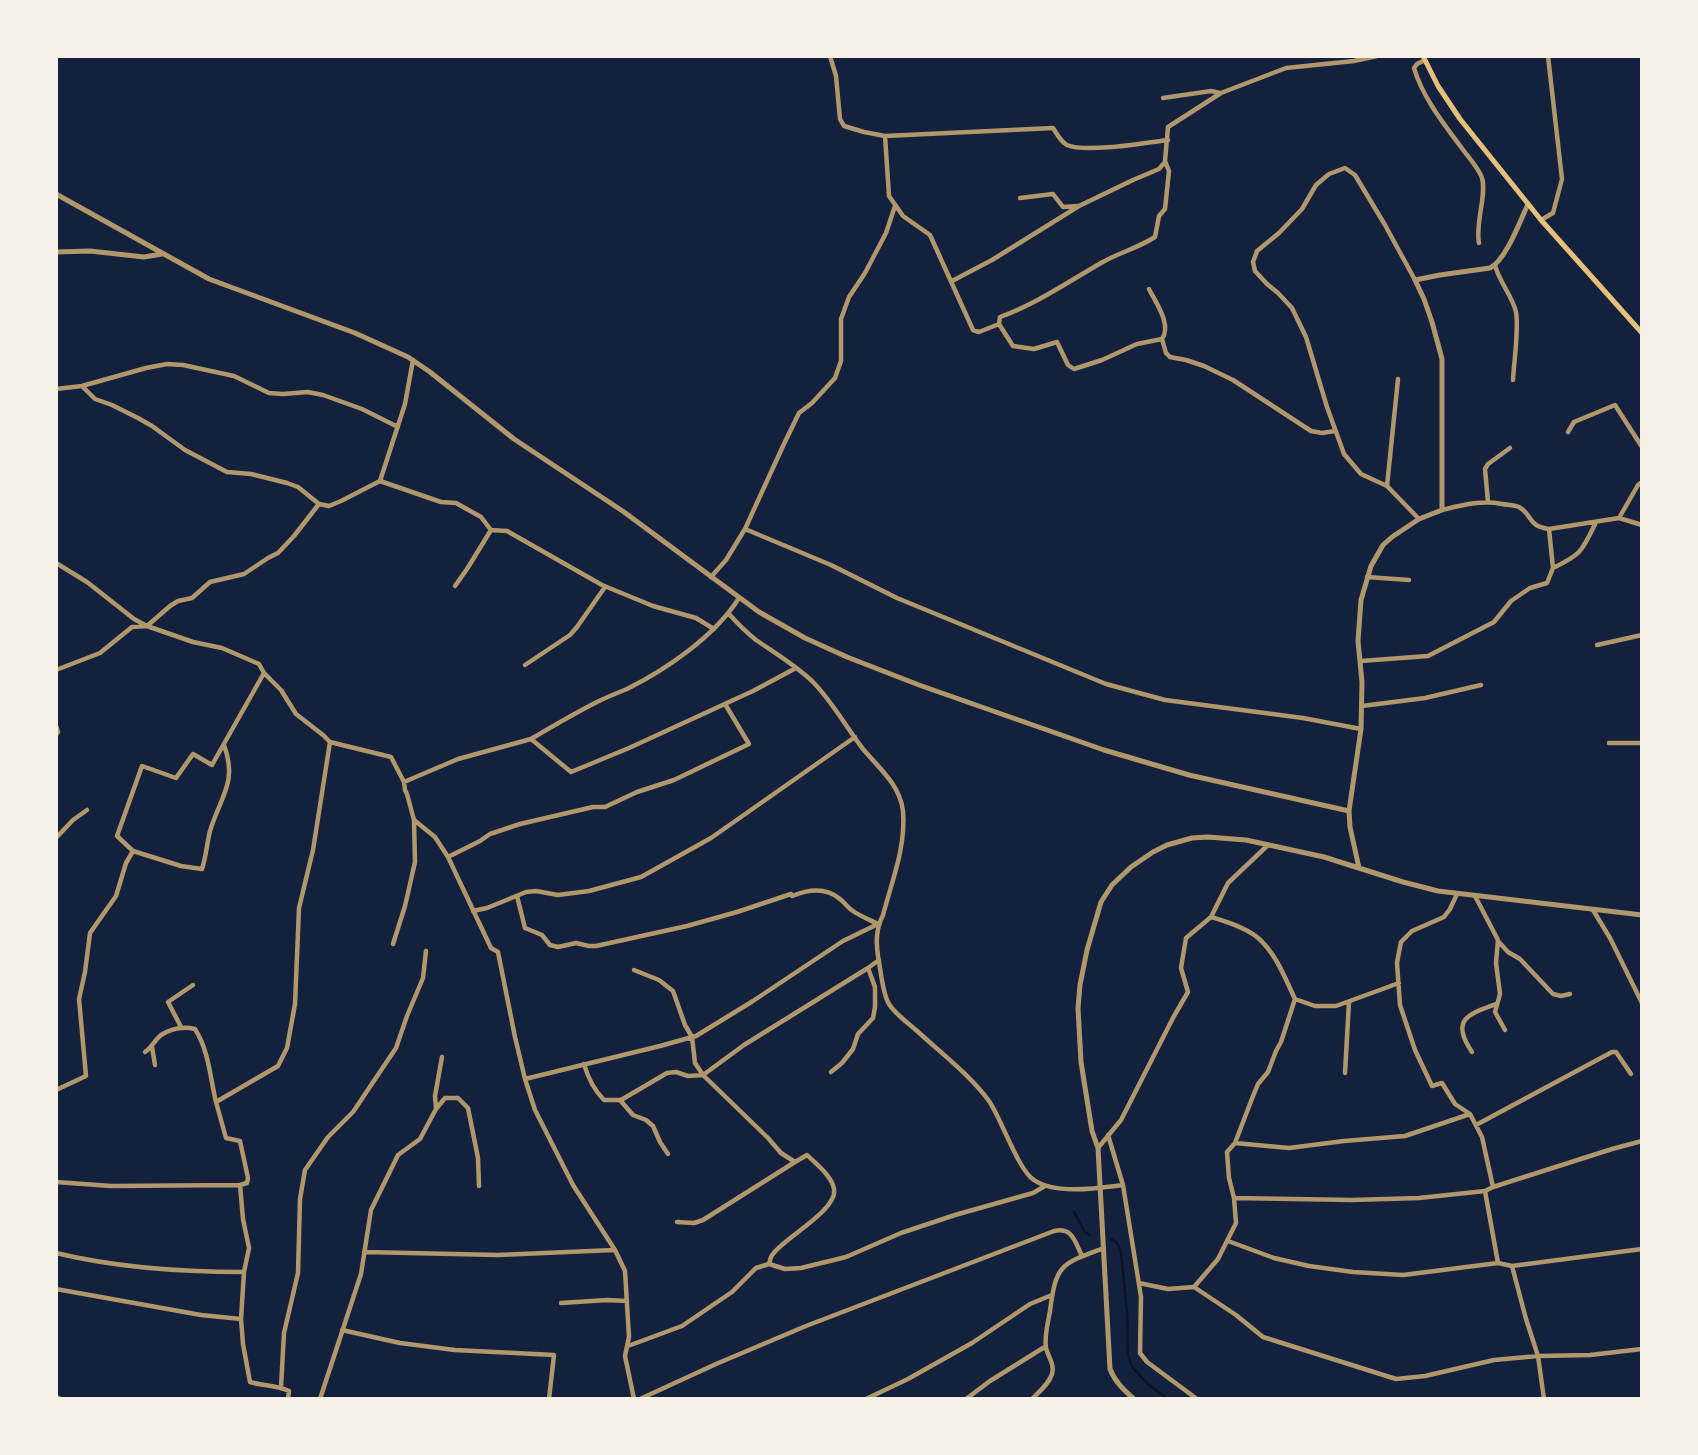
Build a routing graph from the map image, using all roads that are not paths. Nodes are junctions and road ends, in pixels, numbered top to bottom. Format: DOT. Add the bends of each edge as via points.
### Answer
graph roads {
  1 [pos="830,56"];
  2 [pos="1377,56"];
  3 [pos="1548,56"];
  4 [pos="1424,58"];
  5 [pos="1221,93"];
  6 [pos="1163,98"];
  7 [pos="884,136"];
  8 [pos="1168,140"];
  9 [pos="1166,161"];
  10 [pos="56,194"];
  11 [pos="1020,198"];
  12 [pos="1528,204"];
  13 [pos="895,205"];
  14 [pos="1079,206"];
  15 [pos="1541,220"];
  16 [pos="1479,243"];
  17 [pos="56,252"];
  18 [pos="162,254"];
  19 [pos="1495,265"];
  20 [pos="1415,280"];
  21 [pos="952,281"];
  22 [pos="1149,289"];
  23 [pos="999,324"];
  24 [pos="1642,333"];
  25 [pos="1162,339"];
  26 [pos="413,360"];
  27 [pos="1398,379"];
  28 [pos="1513,380"];
  29 [pos="82,386"];
  30 [pos="56,389"];
  31 [pos="398,428"];
  32 [pos="1335,431"];
  33 [pos="1568,432"];
  34 [pos="1510,447"];
  35 [pos="1642,447"];
  36 [pos="380,481"];
  37 [pos="1642,482"];
  38 [pos="1387,486"];
  39 [pos="1489,502"];
  40 [pos="319,504"];
  41 [pos="1442,510"];
  42 [pos="1619,518"];
  43 [pos="1419,519"];
  44 [pos="1597,522"];
  45 [pos="1642,525"];
  46 [pos="745,529"];
  47 [pos="1549,529"];
  48 [pos="491,530"];
  49 [pos="56,562"];
  50 [pos="1553,568"];
  51 [pos="711,577"];
  52 [pos="1367,578"];
  53 [pos="1409,580"];
  54 [pos="455,586"];
  55 [pos="605,587"];
  56 [pos="738,598"];
  57 [pos="729,614"];
  58 [pos="147,626"];
  59 [pos="714,629"];
  60 [pos="1642,635"];
  61 [pos="1597,645"];
  62 [pos="1361,661"];
  63 [pos="525,665"];
  64 [pos="796,668"];
  65 [pos="56,670"];
  66 [pos="264,673"];
  67 [pos="1481,685"];
  68 [pos="725,704"];
  69 [pos="1362,706"];
  70 [pos="56,726"];
  71 [pos="1361,729"];
  72 [pos="56,735"];
  73 [pos="855,737"];
  74 [pos="531,738"];
  75 [pos="330,743"];
  76 [pos="1609,743"];
  77 [pos="1642,743"];
  78 [pos="224,744"];
  79 [pos="404,782"];
  80 [pos="87,810"];
  81 [pos="1349,811"];
  82 [pos="414,820"];
  83 [pos="56,838"];
  84 [pos="1268,845"];
  85 [pos="133,851"];
  86 [pos="448,857"];
  87 [pos="1359,868"];
  88 [pos="1457,894"];
  89 [pos="517,895"];
  90 [pos="1475,895"];
  91 [pos="1593,910"];
  92 [pos="473,911"];
  93 [pos="1642,915"];
  94 [pos="1211,917"];
  95 [pos="878,925"];
  96 [pos="1498,940"];
  97 [pos="393,944"];
  98 [pos="426,951"];
  99 [pos="878,960"];
  100 [pos="868,968"];
  101 [pos="634,970"];
  102 [pos="1399,983"];
  103 [pos="193,985"];
  104 [pos="1570,993"];
  105 [pos="1295,999"];
  106 [pos="1349,1002"];
  107 [pos="1642,1003"];
  108 [pos="1497,1004"];
  109 [pos="181,1027"];
  110 [pos="1505,1030"];
  111 [pos="692,1037"];
  112 [pos="152,1047"];
  113 [pos="145,1052"];
  114 [pos="1472,1052"];
  115 [pos="442,1057"];
  116 [pos="584,1064"];
  117 [pos="155,1065"];
  118 [pos="831,1072"];
  119 [pos="1345,1073"];
  120 [pos="1631,1074"];
  121 [pos="703,1075"];
  122 [pos="525,1079"];
  123 [pos="56,1090"];
  124 [pos="620,1100"];
  125 [pos="216,1102"];
  126 [pos="436,1109"];
  127 [pos="1470,1114"];
  128 [pos="1476,1125"];
  129 [pos="1108,1135"];
  130 [pos="1642,1142"];
  131 [pos="1235,1143"];
  132 [pos="1098,1148"];
  133 [pos="668,1154"];
  134 [pos="795,1162"];
  135 [pos="56,1182"];
  136 [pos="240,1185"];
  137 [pos="1123,1185"];
  138 [pos="479,1186"];
  139 [pos="1045,1186"];
  140 [pos="1493,1187"];
  141 [pos="1100,1188"];
  142 [pos="1485,1191"];
  143 [pos="1234,1198"];
  144 [pos="677,1223"];
  145 [pos="1228,1241"];
  146 [pos="1104,1248"];
  147 [pos="1642,1249"];
  148 [pos="615,1250"];
  149 [pos="364,1252"];
  150 [pos="56,1253"];
  151 [pos="1082,1256"];
  152 [pos="1498,1263"];
  153 [pos="769,1264"];
  154 [pos="1512,1266"];
  155 [pos="244,1272"];
  156 [pos="1139,1283"];
  157 [pos="1194,1287"];
  158 [pos="56,1289"];
  159 [pos="1052,1295"];
  160 [pos="628,1301"];
  161 [pos="561,1303"];
  162 [pos="241,1319"];
  163 [pos="342,1330"];
  164 [pos="627,1346"];
  165 [pos="1046,1348"];
  166 [pos="1642,1349"];
  167 [pos="1538,1356"];
  168 [pos="281,1387"];
  169 [pos="56,1397"];
  170 [pos="61,1399"];
  171 [pos="288,1399"];
  172 [pos="320,1399"];
  173 [pos="549,1399"];
  174 [pos="634,1399"];
  175 [pos="640,1399"];
  176 [pos="866,1399"];
  177 [pos="966,1399"];
  178 [pos="1032,1399"];
  179 [pos="1134,1399"];
  180 [pos="1197,1399"];
  181 [pos="1544,1399"];
  1 -- 7 [label="street" via="844,126"];
  2 -- 5 [label="street" via="1286,68"];
  3 -- 15 [label="street" via="1562,178 1553,214"];
  4 -- 12 [label="main road" via="1460,119"];
  4 -- 16 [label="street" via="1414,68 1418,83 1483,183"];
  5 -- 6 [label="street"];
  5 -- 8 [label="street" via="1168,127"];
  7 -- 8 [label="street" via="1053,128 1064,144 1078,148"];
  7 -- 13 [label="street" via="889,197"];
  8 -- 9 [label="street"];
  9 -- 14 [label="street" via="1159,169"];
  9 -- 23 [label="street" via="1165,209 1155,237 1000,317"];
  10 -- 18 [label="street"];
  11 -- 14 [label="street" via="1053,194 1063,207"];
  12 -- 15 [label="main road"];
  12 -- 19 [label="street"];
  13 -- 21 [label="street" via="930,235"];
  13 -- 46 [label="street" via="886,233 841,319 841,361 835,378 799,413"];
  14 -- 21 [label="street"];
  15 -- 24 [label="main road"];
  17 -- 18 [label="street"];
  18 -- 26 [label="street" via="216,282 355,333"];
  19 -- 20 [label="street"];
  19 -- 28 [label="street" via="1516,311"];
  20 -- 32 [label="street" via="1355,175 1345,168 1316,186 1302,209 1258,251 1255,271 1292,308 1306,337"];
  20 -- 41 [label="street" via="1442,359"];
  21 -- 23 [label="street" via="973,330"];
  22 -- 25 [label="street" via="1166,326"];
  23 -- 25 [label="street" via="1013,346 1034,349 1057,342 1074,369"];
  25 -- 32 [label="street" via="1170,357 1233,380 1311,431"];
  26 -- 31 [label="street"];
  26 -- 51 [label="street" via="514,439"];
  27 -- 38 [label="street"];
  29 -- 30 [label="street"];
  29 -- 31 [label="street" via="146,368 183,365 234,376 269,393 323,395"];
  29 -- 40 [label="street" via="95,399 138,418 227,472 287,483"];
  31 -- 36 [label="street"];
  32 -- 38 [label="street" via="1351,465"];
  33 -- 35 [label="street" via="1574,422 1615,405"];
  34 -- 39 [label="street" via="1485,469"];
  36 -- 40 [label="street" via="341,502"];
  36 -- 48 [label="street" via="456,503 481,517"];
  37 -- 42 [label="street"];
  38 -- 43 [label="street"];
  39 -- 41 [label="street"];
  39 -- 47 [label="street" via="1520,508 1535,525"];
  40 -- 58 [label="street" via="278,553 244,574 210,582"];
  41 -- 43 [label="street"];
  42 -- 44 [label="street"];
  42 -- 45 [label="street"];
  43 -- 52 [label="street" via="1383,545"];
  44 -- 47 [label="street"];
  44 -- 50 [label="street" via="1579,554"];
  46 -- 51 [label="street"];
  46 -- 71 [label="street" via="1106,684 1165,700"];
  47 -- 50 [label="street"];
  48 -- 54 [label="street"];
  48 -- 55 [label="street" via="507,531"];
  49 -- 58 [label="street"];
  50 -- 62 [label="street" via="1547,583 1511,601 1494,622 1428,656"];
  51 -- 56 [label="street"];
  52 -- 53 [label="street"];
  52 -- 62 [label="street" via="1359,616"];
  55 -- 59 [label="street" via="696,618"];
  55 -- 63 [label="street" via="570,635"];
  56 -- 57 [label="street"];
  56 -- 81 [label="street" via="825,648 1028,724 1165,768"];
  57 -- 59 [label="street"];
  57 -- 64 [label="street"];
  58 -- 65 [label="street" via="132,627 100,653"];
  58 -- 66 [label="street" via="222,649 259,664"];
  59 -- 74 [label="street" via="628,688"];
  60 -- 61 [label="street"];
  62 -- 69 [label="street"];
  64 -- 68 [label="street"];
  64 -- 73 [label="street" via="823,693"];
  66 -- 75 [label="street" via="296,714"];
  66 -- 78 [label="street"];
  67 -- 69 [label="street"];
  68 -- 74 [label="street" via="571,772"];
  68 -- 86 [label="street" via="749,744 605,807 510,827"];
  69 -- 71 [label="street"];
  70 -- 72 [label="street"];
  71 -- 81 [label="street"];
  73 -- 89 [label="street" via="711,838 641,877 589,891"];
  73 -- 95 [label="street" via="895,787 903,811 903,841"];
  74 -- 79 [label="street" via="458,759"];
  75 -- 79 [label="street" via="391,757"];
  75 -- 125 [label="street" via="299,908 295,1004 287,1048 278,1066"];
  76 -- 77 [label="street"];
  78 -- 85 [label="street" via="229,757 226,793 202,869"];
  78 -- 85 [label="street" via="212,765 192,754 176,778 142,766 117,836"];
  79 -- 82 [label="street"];
  80 -- 83 [label="street"];
  81 -- 87 [label="street"];
  82 -- 86 [label="street" via="435,837"];
  82 -- 97 [label="street" via="415,862"];
  84 -- 87 [label="street"];
  84 -- 94 [label="street" via="1228,883"];
  84 -- 132 [label="street" via="1226,838 1179,841 1131,867 1101,902 1087,950 1079,1008 1081,1062"];
  85 -- 123 [label="street" via="116,896 90,933 79,999 86,1076"];
  86 -- 92 [label="street"];
  87 -- 88 [label="street"];
  88 -- 90 [label="street"];
  88 -- 102 [label="street" via="1444,917 1401,942"];
  89 -- 92 [label="street"];
  89 -- 95 [label="street" via="525,928 558,947 576,943 596,946 687,926 816,890 829,891"];
  90 -- 91 [label="street"];
  90 -- 96 [label="street"];
  91 -- 93 [label="street"];
  91 -- 107 [label="street"];
  92 -- 122 [label="street" via="491,948 498,952"];
  94 -- 105 [label="street" via="1258,938 1275,959"];
  94 -- 129 [label="street" via="1186,938 1181,968 1188,992 1121,1120"];
  95 -- 99 [label="street"];
  95 -- 111 [label="street" via="843,941"];
  96 -- 104 [label="street" via="1553,993"];
  96 -- 108 [label="street"];
  98 -- 168 [label="street" via="423,978 396,1048 353,1112 305,1170 298,1273 284,1333"];
  99 -- 100 [label="street"];
  99 -- 139 [label="street" via="888,1003 977,1086 998,1115 1024,1169"];
  100 -- 118 [label="street" via="875,987 873,1017 858,1034 853,1049"];
  100 -- 121 [label="street"];
  101 -- 111 [label="street" via="673,991"];
  102 -- 106 [label="street"];
  102 -- 127 [label="street" via="1400,1005 1432,1086 1442,1083 1455,1104"];
  103 -- 109 [label="street" via="168,1002"];
  105 -- 106 [label="street" via="1315,1006"];
  105 -- 131 [label="street" via="1282,1042 1258,1084"];
  106 -- 119 [label="street"];
  108 -- 110 [label="street" via="1495,1012"];
  108 -- 114 [label="street" via="1469,1015 1462,1031"];
  109 -- 112 [label="street" via="159,1036"];
  109 -- 125 [label="street" via="195,1029 199,1035"];
  111 -- 116 [label="street"];
  111 -- 121 [label="street" via="695,1063"];
  112 -- 113 [label="street"];
  112 -- 117 [label="street"];
  115 -- 126 [label="street"];
  116 -- 122 [label="street"];
  116 -- 124 [label="street" via="597,1093 604,1100"];
  120 -- 128 [label="street" via="1612,1052"];
  121 -- 124 [label="street" via="667,1073"];
  121 -- 134 [label="street"];
  122 -- 148 [label="street" via="553,1149"];
  124 -- 133 [label="street" via="633,1115 653,1126"];
  125 -- 136 [label="street" via="226,1138 240,1141 248,1178"];
  126 -- 138 [label="street" via="445,1098 458,1098 468,1108"];
  126 -- 149 [label="street" via="420,1139 398,1155 377,1196"];
  127 -- 128 [label="street"];
  127 -- 131 [label="street" via="1405,1136 1289,1148"];
  128 -- 140 [label="street"];
  129 -- 132 [label="street"];
  129 -- 137 [label="street"];
  130 -- 140 [label="street"];
  131 -- 143 [label="street" via="1227,1152"];
  132 -- 141 [label="street"];
  134 -- 144 [label="street" via="703,1220"];
  134 -- 153 [label="street" via="807,1155 831,1180 834,1198 772,1254"];
  135 -- 136 [label="street"];
  136 -- 155 [label="street" via="249,1248"];
  137 -- 141 [label="street"];
  137 -- 156 [label="street"];
  139 -- 141 [label="street"];
  139 -- 153 [label="street" via="846,1257 802,1268"];
  140 -- 142 [label="street"];
  141 -- 146 [label="street"];
  142 -- 143 [label="street" via="1419,1198"];
  142 -- 152 [label="street"];
  143 -- 145 [label="street" via="1236,1223"];
  145 -- 152 [label="street" via="1274,1258 1353,1272 1403,1275"];
  145 -- 157 [label="street"];
  146 -- 151 [label="street"];
  146 -- 179 [label="street" via="1110,1369"];
  147 -- 154 [label="street"];
  148 -- 149 [label="street" via="498,1255"];
  148 -- 160 [label="street" via="625,1271"];
  149 -- 163 [label="street"];
  150 -- 155 [label="street" via="110,1264"];
  151 -- 159 [label="street" via="1060,1269"];
  151 -- 175 [label="street" via="1068,1232 1055,1231 806,1326"];
  152 -- 154 [label="street"];
  153 -- 164 [label="street" via="756,1268 732,1292 682,1326"];
  154 -- 167 [label="street"];
  155 -- 162 [label="street"];
  156 -- 157 [label="street" via="1168,1289"];
  156 -- 180 [label="street" via="1141,1355"];
  157 -- 167 [label="street" via="1263,1337 1396,1379"];
  158 -- 162 [label="street"];
  159 -- 165 [label="street"];
  159 -- 176 [label="street"];
  160 -- 161 [label="street"];
  160 -- 164 [label="street"];
  162 -- 168 [label="street" via="250,1382"];
  163 -- 172 [label="street"];
  163 -- 173 [label="street" via="455,1350 554,1355"];
  164 -- 174 [label="street"];
  165 -- 177 [label="street"];
  165 -- 178 [label="street" via="1052,1375"];
  166 -- 167 [label="street"];
  167 -- 181 [label="street"];
  168 -- 171 [label="street" via="289,1391"];
  169 -- 170 [label="street"];
}
